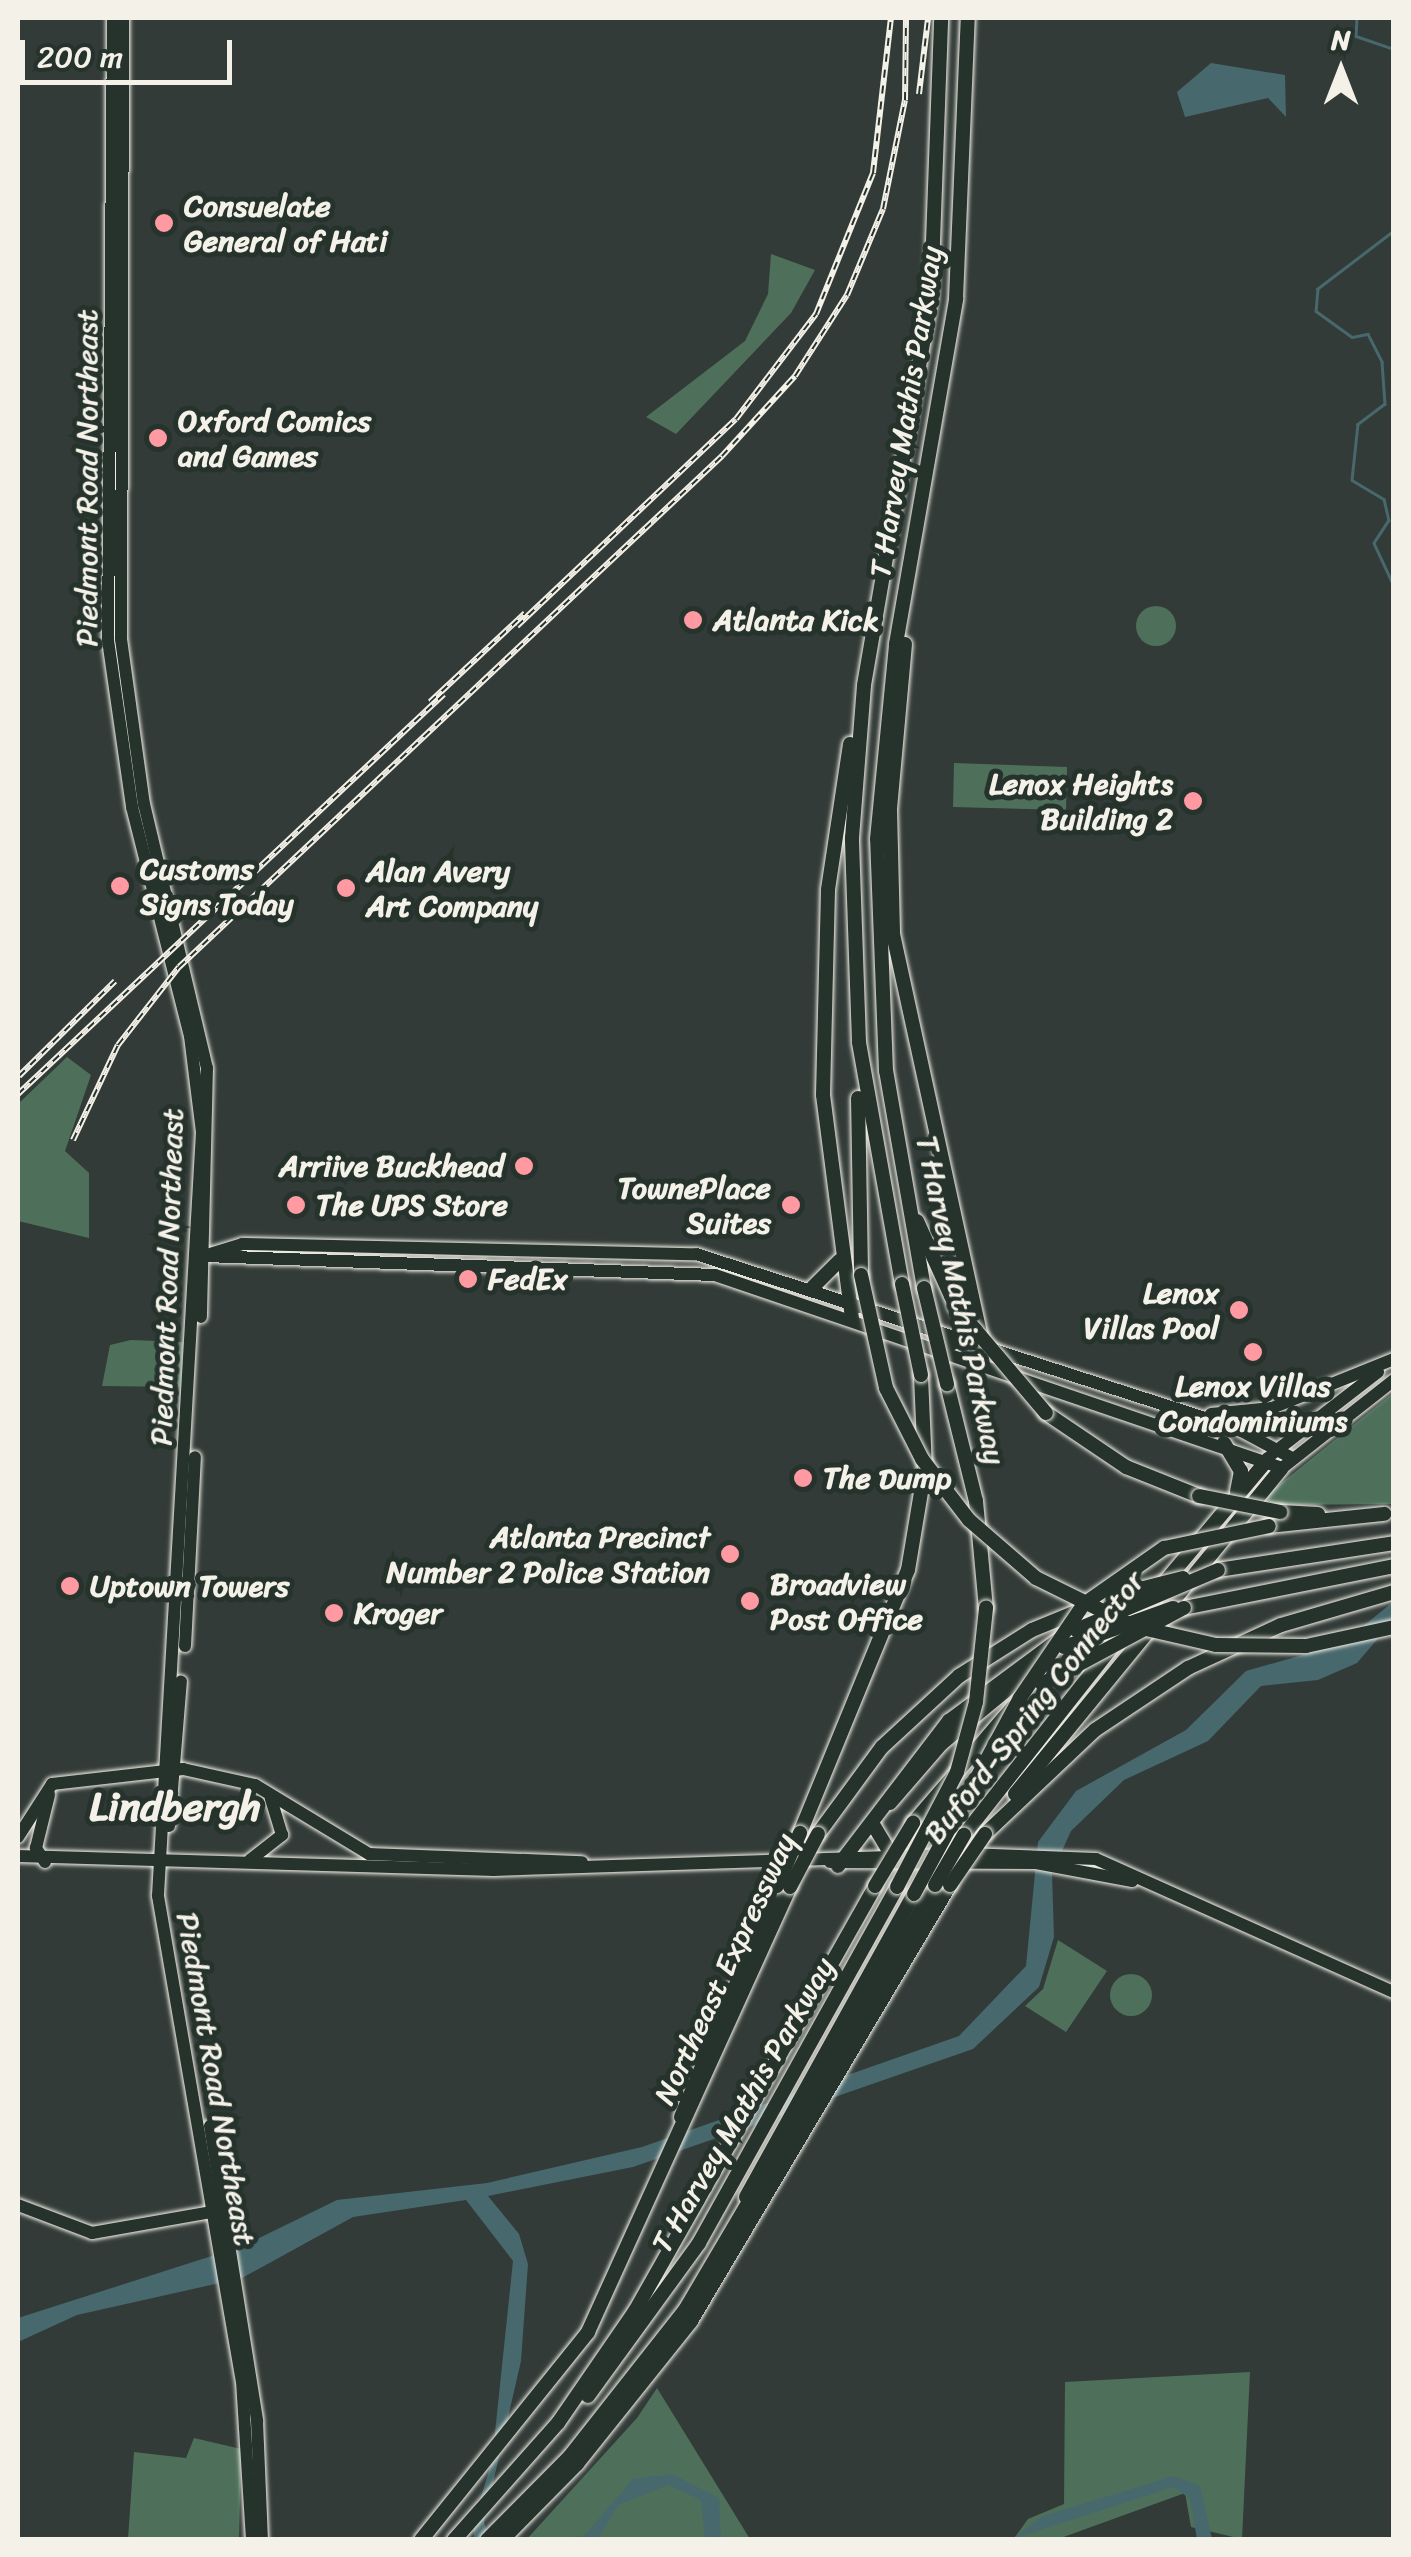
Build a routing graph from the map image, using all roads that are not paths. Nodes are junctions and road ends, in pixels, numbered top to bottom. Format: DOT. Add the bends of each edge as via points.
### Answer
graph roads {
  1 [pos="113,18"];
  2 [pos="123,18"];
  3 [pos="941,18"];
  4 [pos="968,18"];
  5 [pos="922,504"];
  6 [pos="864,684"];
  7 [pos="859,1042"];
  8 [pos="900,1163"];
  9 [pos="206,1256"];
  10 [pos="839,1260"];
  11 [pos="814,1287"];
  12 [pos="847,1298"];
  13 [pos="975,1307"];
  14 [pos="852,1318"];
  15 [pos="965,1337"];
  16 [pos="982,1342"];
  17 [pos="943,1348"];
  18 [pos="1394,1361"];
  19 [pos="1394,1380"];
  20 [pos="1184,1411"];
  21 [pos="1224,1443"];
  22 [pos="1272,1454"];
  23 [pos="1286,1462"];
  24 [pos="1236,1496"];
  25 [pos="1389,1514"];
  26 [pos="1394,1543"];
  27 [pos="1394,1566"];
  28 [pos="1218,1570"];
  29 [pos="1394,1592"];
  30 [pos="1184,1608"];
  31 [pos="1394,1628"];
  32 [pos="164,1741"];
  33 [pos="168,1769"];
  34 [pos="126,1772"];
  35 [pos="62,1782"];
  36 [pos="255,1785"];
  37 [pos="874,1826"];
  38 [pos="984,1834"];
  39 [pos="38,1838"];
  40 [pos="18,1840"];
  41 [pos="18,1856"];
  42 [pos="892,1856"];
  43 [pos="842,1861"];
  44 [pos="1071,1861"];
  45 [pos="45,1862"];
  46 [pos="162,1862"];
  47 [pos="238,1862"];
  48 [pos="582,1862"];
  49 [pos="942,1885"];
  50 [pos="783,1887"];
  51 [pos="1394,1992"];
  52 [pos="679,2132"];
  53 [pos="782,2144"];
  54 [pos="18,2206"];
  55 [pos="220,2211"];
  56 [pos="236,2314"];
  57 [pos="558,2423"];
  58 [pos="534,2501"];
  59 [pos="252,2540"];
  60 [pos="262,2540"];
  61 [pos="421,2540"];
  62 [pos="454,2540"];
  63 [pos="487,2540"];
  64 [pos="502,2540"];
  1 -- 32 [label="main road, Piedmont Road Northeast" via="108,640 132,807 184,1006 202,1132 179,1618"];
  2 -- 9 [label="main road, Piedmont Road Northeast" via="121,639 144,804 208,1068"];
  3 -- 6 [label="highway, T Harvey Mathis Parkway" via="931,296"];
  4 -- 5 [label="highway, T Harvey Mathis Parkway" via="960,261"];
  5 -- 8 [label="highway, T Harvey Mathis Parkway" via="896,644 876,839 878,994"];
  5 -- 13 [label="highway" via="895,739 890,906 906,1016"];
  6 -- 7 [label="highway, T Harvey Mathis Parkway" via="851,876"];
  6 -- 10 [label="highway" via="826,920 824,1118"];
  7 -- 31 [label="highway, bridge" via="860,1275 886,1388 922,1459 969,1520 1036,1578 1122,1622 1216,1646 1306,1646"];
  7 -- 50 [label="highway, T Harvey Mathis Parkway, bridge" via="921,1375 925,1468 908,1570"];
  8 -- 25 [label="highway, bridge" via="956,1307 1046,1413 1126,1468 1199,1496 1280,1512"];
  8 -- 57 [label="highway, T Harvey Mathis Parkway, bridge" via="976,1502 986,1608 965,1746 897,1887 752,2149 656,2308"];
  9 -- 11 [label="main road" via="242,1244 592,1248 696,1254"];
  9 -- 14 [label="main road" via="696,1272"];
  9 -- 33 [label="main road, Piedmont Road Northeast"];
  10 -- 11 [label="highway"];
  10 -- 12 [label="highway"];
  11 -- 12 [label="main road"];
  12 -- 14 [label="highway"];
  12 -- 15 [label="main road"];
  13 -- 15 [label="highway"];
  13 -- 16 [label="highway"];
  14 -- 17 [label="main road"];
  15 -- 16 [label="main road"];
  15 -- 17 [label="highway"];
  16 -- 20 [label="main road"];
  17 -- 21 [label="main road"];
  18 -- 20 [label="main road" via="1272,1408"];
  18 -- 22 [label="main road"];
  19 -- 23 [label="main road"];
  20 -- 22 [label="main road"];
  21 -- 22 [label="main road"];
  21 -- 24 [label="highway" via="1241,1471"];
  22 -- 23 [label="main road"];
  22 -- 24 [label="highway, Buford-Spring Connector"];
  23 -- 38 [label="highway, Buford-Spring Connector"];
  24 -- 49 [label="highway, Buford-Spring Connector, bridge" via="964,1835"];
  25 -- 53 [label="highway, bridge" via="1269,1526 1164,1548 1084,1604 1028,1683 822,2058"];
  26 -- 28 [label="highway, Northeast Expressway"];
  27 -- 30 [label="highway"];
  28 -- 43 [label="highway, bridge" via="1076,1630 949,1721"];
  28 -- 50 [label="highway, Northeast Expressway, bridge" via="1120,1594 1032,1630 960,1676 882,1747"];
  29 -- 38 [label="highway" via="1326,1609 1155,1688 1076,1746"];
  30 -- 37 [label="highway, bridge" via="1151,1609 1064,1647 942,1743"];
  30 -- 57 [label="highway, bridge" via="1042,1684 959,1760 913,1823 724,2158"];
  32 -- 33 [label="main road, Piedmont Road Northeast"];
  32 -- 34 [label="main road"];
  33 -- 34 [label="main road"];
  33 -- 36 [label="main road"];
  33 -- 46 [label="main road, Piedmont Road Northeast"];
  34 -- 35 [label="main road"];
  35 -- 39 [label="main road" via="46,1798"];
  35 -- 40 [label="main road" via="37,1800"];
  36 -- 47 [label="main road" via="280,1807 282,1835 270,1853"];
  36 -- 48 [label="main road" via="368,1854"];
  37 -- 42 [label="highway"];
  37 -- 43 [label="highway"];
  38 -- 49 [label="highway, Buford-Spring Connector, bridge"];
  39 -- 40 [label="main road"];
  39 -- 45 [label="main road"];
  41 -- 45 [label="main road"];
  42 -- 43 [label="main road"];
  42 -- 44 [label="main road" via="1026,1853"];
  43 -- 44 [label="main road"];
  43 -- 48 [label="main road"];
  44 -- 51 [label="main road" via="1145,1883"];
  45 -- 46 [label="main road"];
  46 -- 47 [label="main road"];
  46 -- 55 [label="main road, Piedmont Road Northeast"];
  47 -- 48 [label="main road" via="400,1868"];
  49 -- 53 [label="highway, Buford-Spring Connector"];
  49 -- 58 [label="highway, Buford-Spring Connector" via="856,2048 691,2321"];
  50 -- 52 [label="highway, Northeast Expressway"];
  50 -- 52 [label="highway, T Harvey Mathis Parkway"];
  52 -- 61 [label="highway, Northeast Expressway" via="610,2293 546,2392"];
  53 -- 58 [label="highway, Buford-Spring Connector" via="653,2352"];
  54 -- 55 [label="main road" via="92,2233"];
  55 -- 56 [label="main road, Piedmont Road Northeast"];
  56 -- 59 [label="main road, Piedmont Road Northeast"];
  56 -- 60 [label="main road, Piedmont Road Northeast"];
  57 -- 62 [label="highway"];
  58 -- 63 [label="highway, Buford-Spring Connector"];
  58 -- 64 [label="highway, Buford-Spring Connector"];
}
